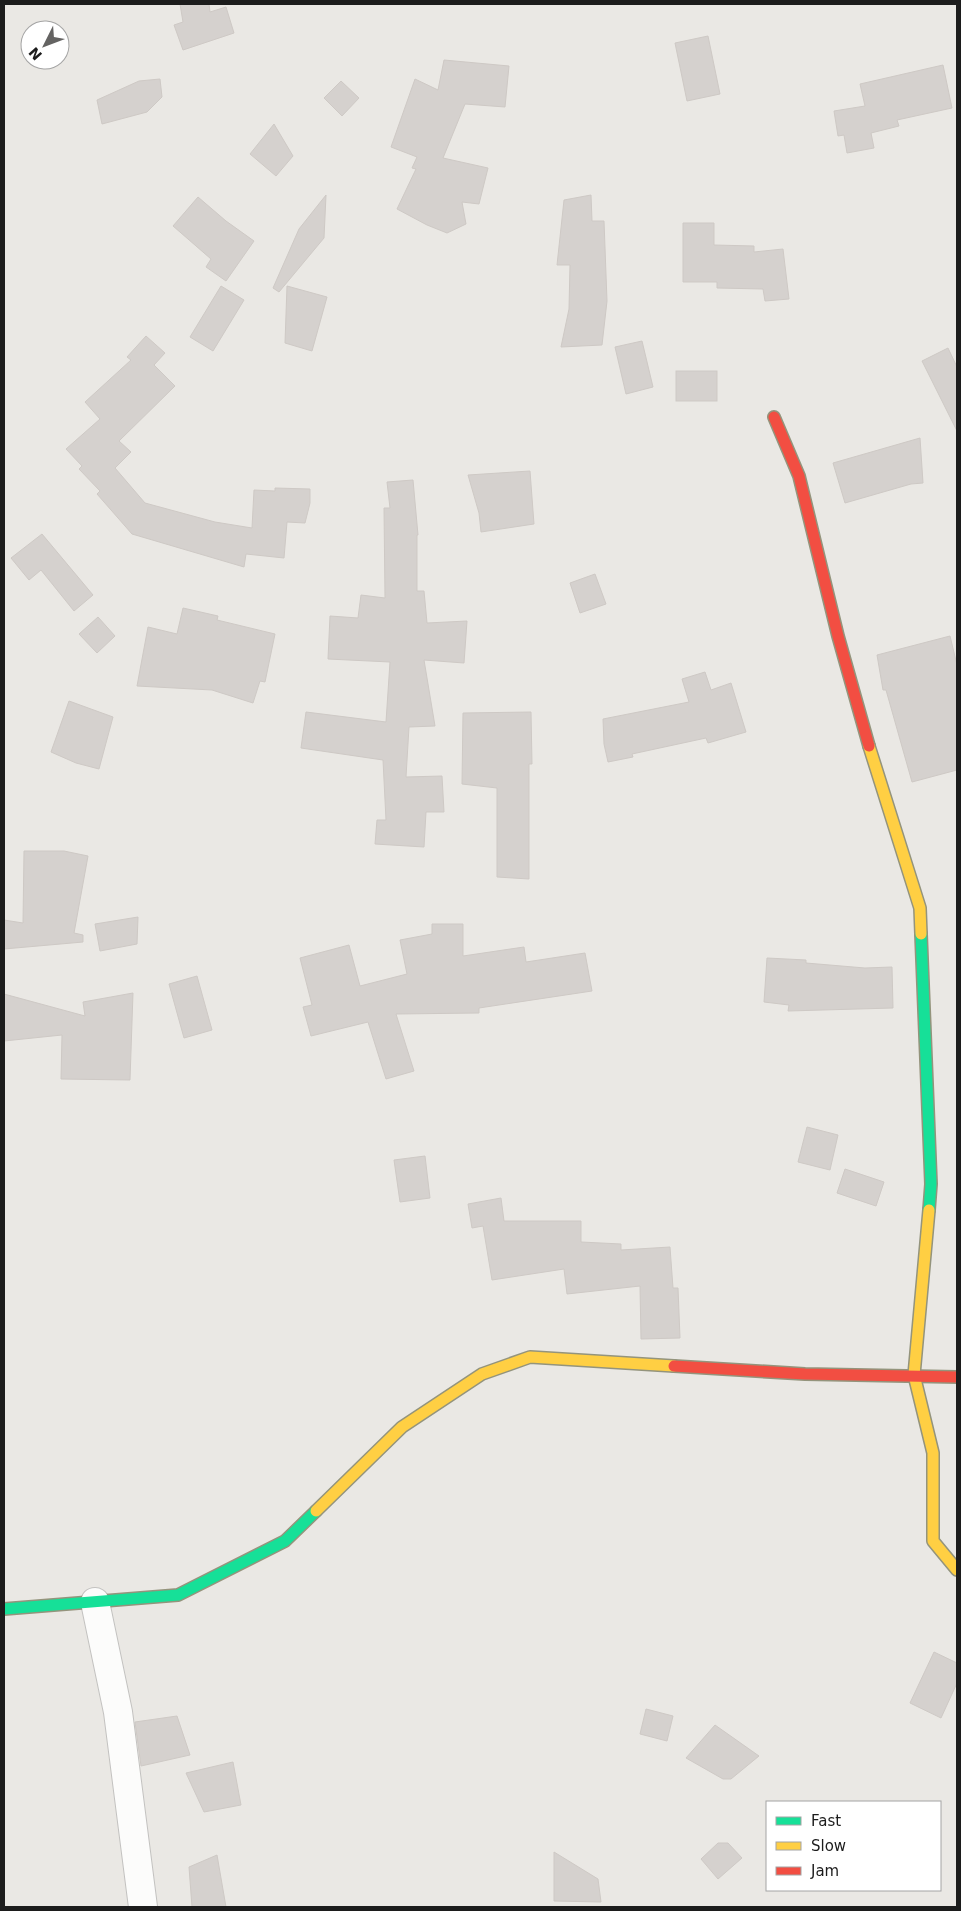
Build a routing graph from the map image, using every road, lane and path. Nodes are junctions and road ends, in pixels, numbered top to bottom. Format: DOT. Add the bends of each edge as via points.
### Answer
graph roads {
  1 [pos="774,417"];
  2 [pos="914,1375"];
  3 [pos="957,1377"];
  4 [pos="957,1570"];
  5 [pos="95,1602"];
  6 [pos="4,1610"];
  7 [pos="143,1907"];
  1 -- 2 [label="street" via="799,476 838,636 880,785 920,908 931,1184"];
  2 -- 3 [label="street"];
  2 -- 4 [label="street" via="933,1453 933,1540"];
  2 -- 5 [label="street" via="805,1374 530,1357 482,1374 402,1427 285,1541 178,1595"];
  5 -- 6 [label="street"];
  5 -- 7 [label="street" via="118,1712"];
}
